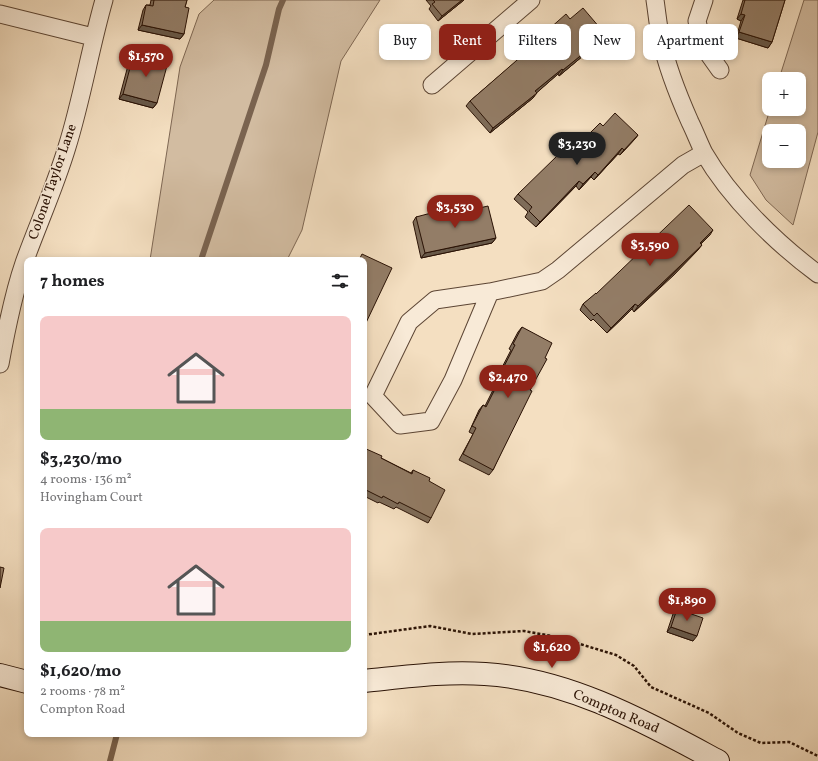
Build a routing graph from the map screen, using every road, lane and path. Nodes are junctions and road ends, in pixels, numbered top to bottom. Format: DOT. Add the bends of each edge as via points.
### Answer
graph roads {
  1 [pos="104,0"];
  2 [pos="530,0"];
  3 [pos="655,0"];
  4 [pos="704,0"];
  5 [pos="0,14"];
  6 [pos="93,37"];
  7 [pos="720,70"];
  8 [pos="432,85"];
  9 [pos="704,153"];
  10 [pos="27,257"];
  11 [pos="24,264"];
  12 [pos="818,274"];
  13 [pos="490,292"];
  14 [pos="0,364"];
  15 [pos="367,635"];
  16 [pos="0,675"];
  17 [pos="24,681"];
  18 [pos="367,681"];
  19 [pos="818,756"];
  20 [pos="718,761"];
  1 -- 6 [label="street, Colonel Taylor Lane"];
  2 -- 8 [label="street"];
  3 -- 9 [label="street" via="668,66 677,93"];
  4 -- 7 [label="street" via="697,21 703,46"];
  5 -- 6 [label="street"];
  6 -- 10 [label="street, Colonel Taylor Lane" via="68,146"];
  9 -- 12 [label="street" via="760,225"];
  9 -- 13 [label="street" via="683,165 542,281"];
  11 -- 14 [label="street, Colonel Taylor Lane" via="6,330"];
  13 -- 13 [label="street" via="435,300 409,322 373,396 400,425 431,421 453,380"];
  15 -- 19 [label="path" via="430,626 472,634 524,631 557,637 616,655 634,666 651,687 709,713 738,733 761,743 789,742"];
  16 -- 17 [label="street"];
  18 -- 20 [label="street, Compton Road" via="453,673 498,675 537,682 603,703"];
}
